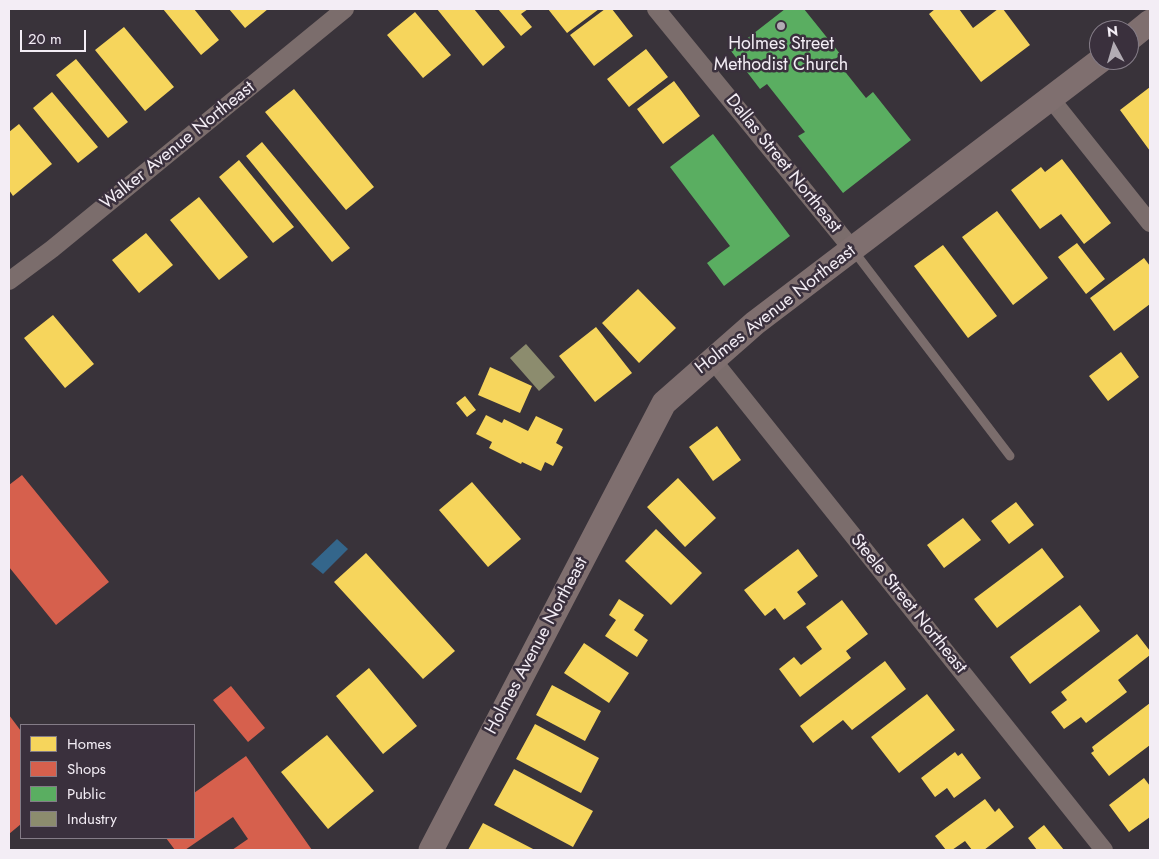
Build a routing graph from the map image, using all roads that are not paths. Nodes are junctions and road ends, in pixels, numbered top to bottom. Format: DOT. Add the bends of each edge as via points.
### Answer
graph roads {
  1 [pos="345,9"];
  2 [pos="656,9"];
  3 [pos="1150,22"];
  4 [pos="1139,31"];
  5 [pos="1089,69"];
  6 [pos="1050,99"];
  7 [pos="1150,223"];
  8 [pos="852,250"];
  9 [pos="9,281"];
  10 [pos="712,359"];
  11 [pos="1010,456"];
  12 [pos="430,850"];
  13 [pos="1104,850"];
  1 -- 9 [label="street, Walker Avenue Northeast"];
  2 -- 8 [label="street, Dallas Street Northeast"];
  3 -- 4 [label="main road"];
  5 -- 6 [label="main road, Holmes Avenue Northeast"];
  6 -- 7 [label="street"];
  6 -- 8 [label="main road, Holmes Avenue Northeast"];
  8 -- 10 [label="main road, Holmes Avenue Northeast" via="755,322"];
  8 -- 11 [label="lane"];
  10 -- 12 [label="main road, Holmes Avenue Northeast" via="664,403"];
  10 -- 13 [label="street, Steele Street Northeast"];
}
